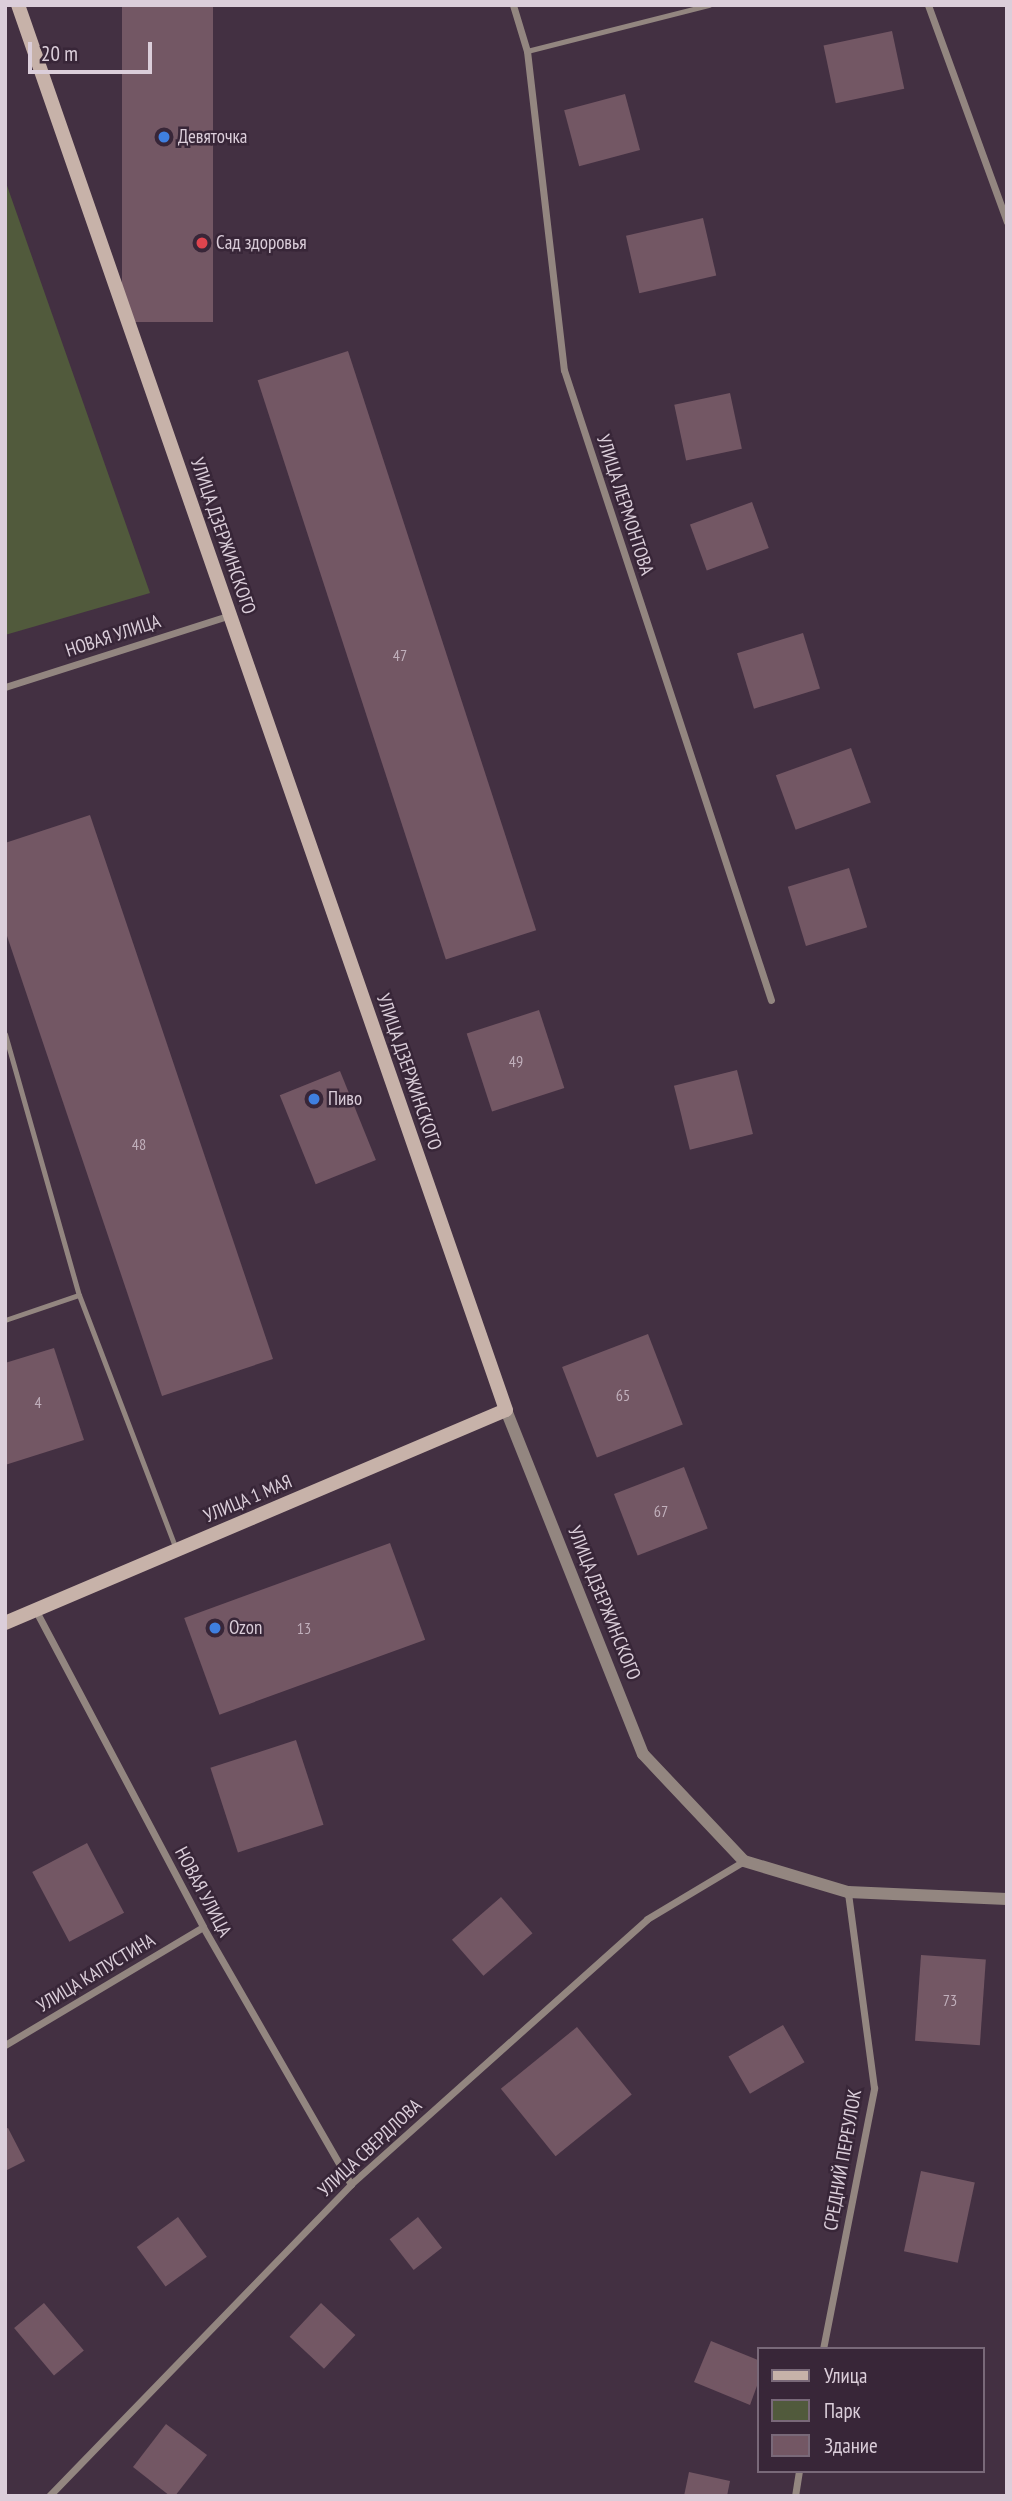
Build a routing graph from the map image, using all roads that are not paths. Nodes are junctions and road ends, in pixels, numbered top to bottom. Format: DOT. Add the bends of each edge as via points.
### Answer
graph roads {
  1 [pos="18,5"];
  2 [pos="513,5"];
  3 [pos="709,5"];
  4 [pos="928,5"];
  5 [pos="527,51"];
  6 [pos="1007,222"];
  7 [pos="230,615"];
  8 [pos="5,687"];
  9 [pos="771,1000"];
  10 [pos="5,1034"];
  11 [pos="79,1295"];
  12 [pos="5,1320"];
  13 [pos="506,1410"];
  14 [pos="176,1551"];
  15 [pos="36,1611"];
  16 [pos="5,1623"];
  17 [pos="744,1861"];
  18 [pos="848,1892"];
  19 [pos="1007,1899"];
  20 [pos="203,1927"];
  21 [pos="5,2045"];
  22 [pos="351,2184"];
  23 [pos="823,2347"];
  24 [pos="799,2473"];
  25 [pos="52,2495"];
  26 [pos="795,2496"];
  1 -- 7 [label="main road, УЛИЦА ДЗЕРЖИНСКОГО"];
  2 -- 5 [label="street, УЛИЦА ЛЕРМОНТОВА"];
  3 -- 5 [label="lane"];
  4 -- 6 [label="street"];
  5 -- 9 [label="street, УЛИЦА ЛЕРМОНТОВА" via="564,370"];
  7 -- 8 [label="street, НОВАЯ УЛИЦА"];
  7 -- 13 [label="main road, УЛИЦА ДЗЕРЖИНСКОГО"];
  10 -- 11 [label="lane"];
  11 -- 12 [label="lane"];
  11 -- 14 [label="lane"];
  13 -- 14 [label="main road, УЛИЦА 1 МАЯ"];
  13 -- 17 [label="street, УЛИЦА ДЗЕРЖИНСКОГО" via="643,1754"];
  14 -- 15 [label="main road, УЛИЦА 1 МАЯ"];
  15 -- 16 [label="main road, УЛИЦА 1 МАЯ"];
  15 -- 20 [label="street, НОВАЯ УЛИЦА"];
  17 -- 18 [label="street"];
  17 -- 22 [label="street, УЛИЦА СВЕРДЛОВА" via="647,1919"];
  18 -- 19 [label="street"];
  18 -- 23 [label="street, СРЕДНИЙ ПЕРЕУЛОК" via="874,2088"];
  20 -- 21 [label="street, УЛИЦА КАПУСТИНА"];
  20 -- 22 [label="street, НОВАЯ УЛИЦА"];
  22 -- 25 [label="street, УЛИЦА СВЕРДЛОВА"];
  24 -- 26 [label="street"];
}
